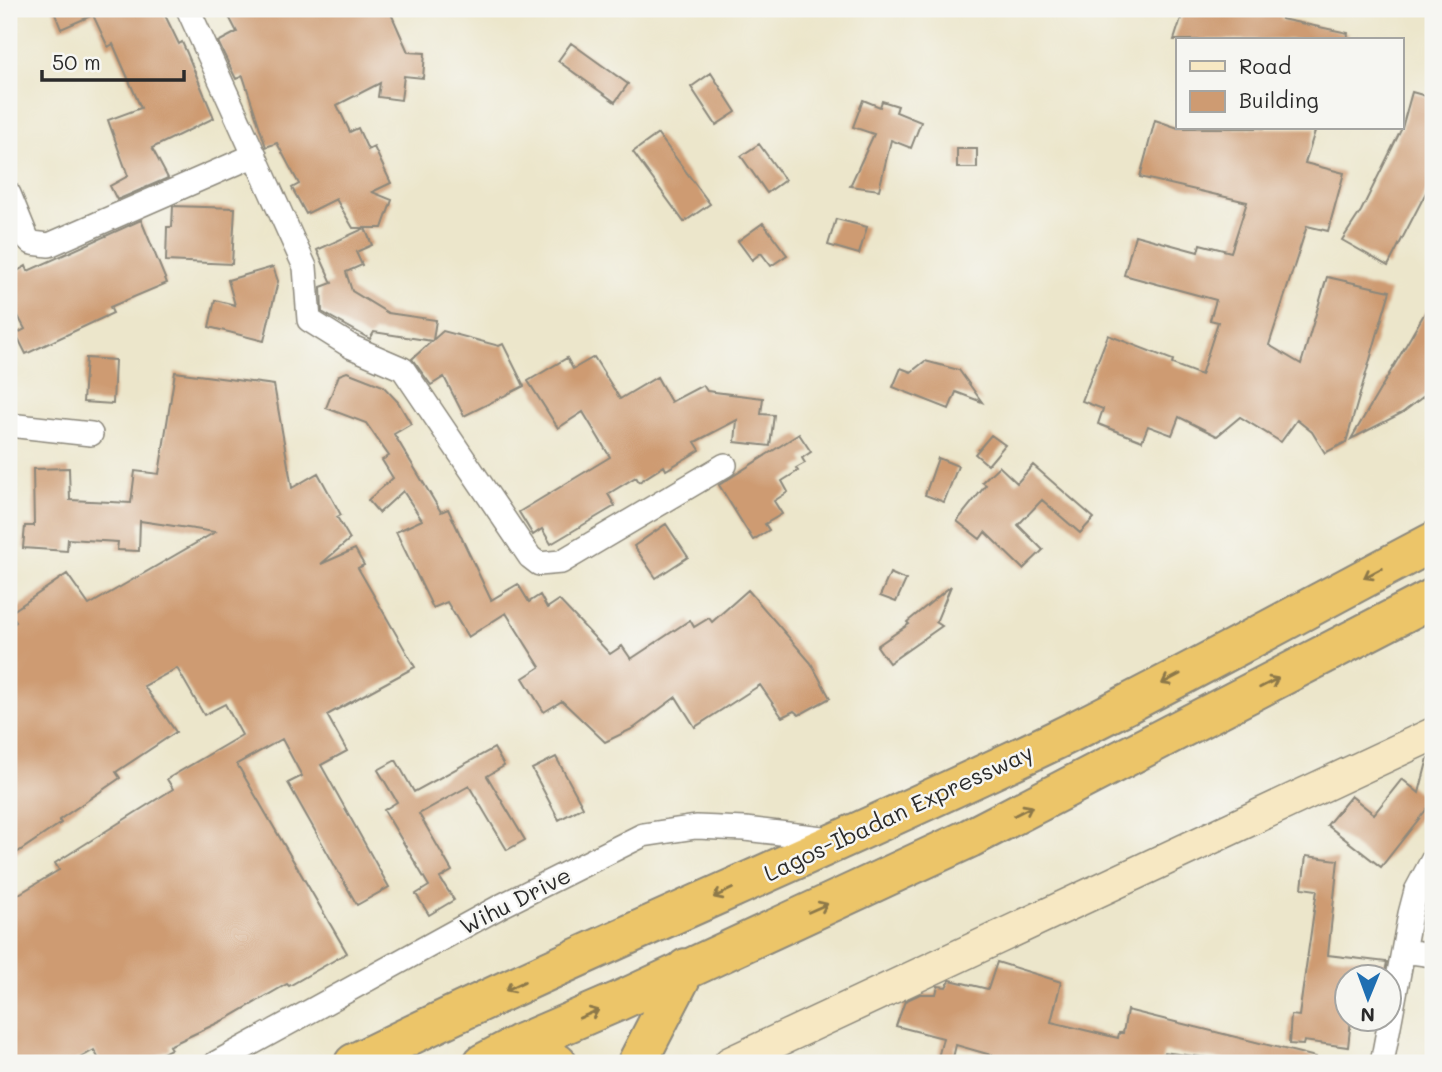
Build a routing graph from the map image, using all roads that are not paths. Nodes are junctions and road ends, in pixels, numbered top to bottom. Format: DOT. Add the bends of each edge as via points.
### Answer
graph roads {
  1 [pos="188,9"];
  2 [pos="255,155"];
  3 [pos="9,194"];
  4 [pos="9,425"];
  5 [pos="90,433"];
  6 [pos="725,465"];
  7 [pos="1433,542"];
  8 [pos="1433,598"];
  9 [pos="1433,734"];
  10 [pos="838,840"];
  11 [pos="1433,859"];
  12 [pos="1404,951"];
  13 [pos="1433,955"];
  14 [pos="686,968"];
  15 [pos="519,1044"];
  16 [pos="767,1057"];
  17 [pos="361,1060"];
  18 [pos="216,1063"];
  19 [pos="483,1063"];
  20 [pos="557,1063"];
  21 [pos="637,1063"];
  22 [pos="730,1063"];
  23 [pos="1382,1063"];
  1 -- 2 [label="street"];
  2 -- 3 [label="street" via="49,244 32,243 27,238"];
  2 -- 6 [label="street" via="305,267 309,320 352,347 403,369 539,564 561,562"];
  4 -- 5 [label="street"];
  7 -- 10 [label="highway, Lagos-Ibadan Expressway, one-way" via="1060,737"];
  14 -- 8 [label="highway, one-way" via="970,838"];
  9 -- 16 [label="main road"];
  10 -- 17 [label="highway, Lagos-Ibadan Expressway, one-way" via="530,978"];
  10 -- 18 [label="street, Wihu Drive" via="696,827 643,835 501,906"];
  11 -- 12 [label="street" via="1416,891"];
  12 -- 13 [label="street"];
  12 -- 23 [label="street"];
  15 -- 14 [label="highway, one-way"];
  14 -- 21 [label="highway"];
  15 -- 19 [label="highway"];
  15 -- 20 [label="highway"];
  16 -- 22 [label="main road"];
}
